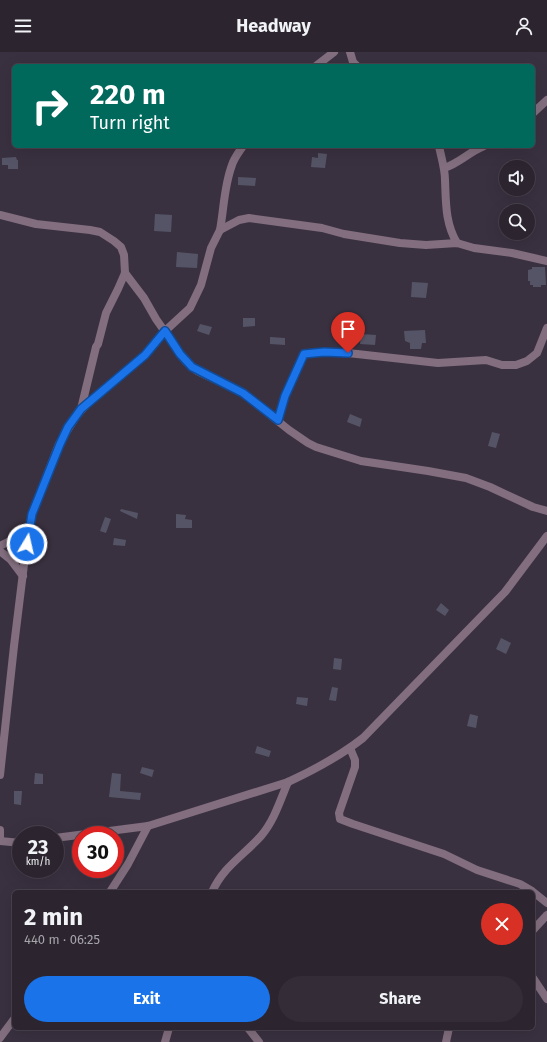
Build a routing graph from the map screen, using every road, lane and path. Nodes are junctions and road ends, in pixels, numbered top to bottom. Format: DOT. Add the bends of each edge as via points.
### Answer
graph roads {
  1 [pos="334,52"];
  2 [pos="350,52"];
  3 [pos="319,64"];
  4 [pos="355,64"];
  5 [pos="547,100"];
  6 [pos="535,111"];
  7 [pos="242,148"];
  8 [pos="439,148"];
  9 [pos="480,148"];
  10 [pos="444,168"];
  11 [pos="0,215"];
  12 [pos="220,230"];
  13 [pos="457,243"];
  14 [pos="547,261"];
  15 [pos="125,273"];
  16 [pos="547,328"];
  17 [pos="165,331"];
  18 [pos="81,409"];
  19 [pos="278,420"];
  20 [pos="547,511"];
  21 [pos="28,532"];
  22 [pos="547,536"];
  23 [pos="0,546"];
  24 [pos="0,551"];
  25 [pos="23,576"];
  26 [pos="350,748"];
  27 [pos="0,775"];
  28 [pos="288,782"];
  29 [pos="148,826"];
  30 [pos="0,830"];
  31 [pos="64,837"];
  32 [pos="0,841"];
  33 [pos="12,842"];
  34 [pos="111,890"];
  35 [pos="213,890"];
  36 [pos="530,890"];
  37 [pos="535,893"];
  38 [pos="547,903"];
  39 [pos="547,915"];
  40 [pos="535,928"];
  41 [pos="535,981"];
  42 [pos="547,998"];
  43 [pos="12,1022"];
  44 [pos="168,1030"];
  45 [pos="250,1030"];
  46 [pos="449,1030"];
  47 [pos="0,1038"];
  48 [pos="165,1042"];
  49 [pos="259,1042"];
  50 [pos="446,1042"];
  1 -- 3 [label="street"];
  2 -- 4 [label="street"];
  5 -- 6 [label="street"];
  7 -- 12 [label="street" via="230,169"];
  8 -- 10 [label="street"];
  9 -- 10 [label="street"];
  10 -- 13 [label="street" via="445,205 450,228"];
  11 -- 15 [label="street" via="36,224 100,232 121,247"];
  12 -- 13 [label="street" via="249,218 322,228 400,243"];
  12 -- 17 [label="street" via="211,248 194,303"];
  13 -- 14 [label="street"];
  15 -- 17 [label="street"];
  15 -- 18 [label="street" via="103,321"];
  16 -- 19 [label="street" via="536,353 527,361 516,365 502,365 486,360 438,363 348,353 304,354 285,396"];
  17 -- 18 [label="street" via="145,355"];
  17 -- 19 [label="street" via="192,367 243,393"];
  18 -- 21 [label="street" via="60,444 32,514"];
  19 -- 20 [label="street" via="288,430 316,447 361,461 462,477"];
  21 -- 23 [label="street"];
  21 -- 25 [label="street"];
  22 -- 26 [label="street" via="505,592 369,732"];
  24 -- 25 [label="street" via="11,560"];
  25 -- 27 [label="street"];
  26 -- 28 [label="street"];
  26 -- 36 [label="street" via="355,767 339,813 340,819 444,854 477,870 520,884"];
  28 -- 29 [label="street"];
  28 -- 35 [label="street" via="269,825 249,849 223,873"];
  29 -- 31 [label="street"];
  29 -- 34 [label="street"];
  30 -- 32 [label="street"];
  32 -- 33 [label="street"];
  37 -- 38 [label="street"];
  39 -- 40 [label="street"];
  41 -- 42 [label="street"];
  43 -- 47 [label="street"];
  44 -- 48 [label="street"];
  45 -- 49 [label="street"];
  46 -- 50 [label="street"];
}
